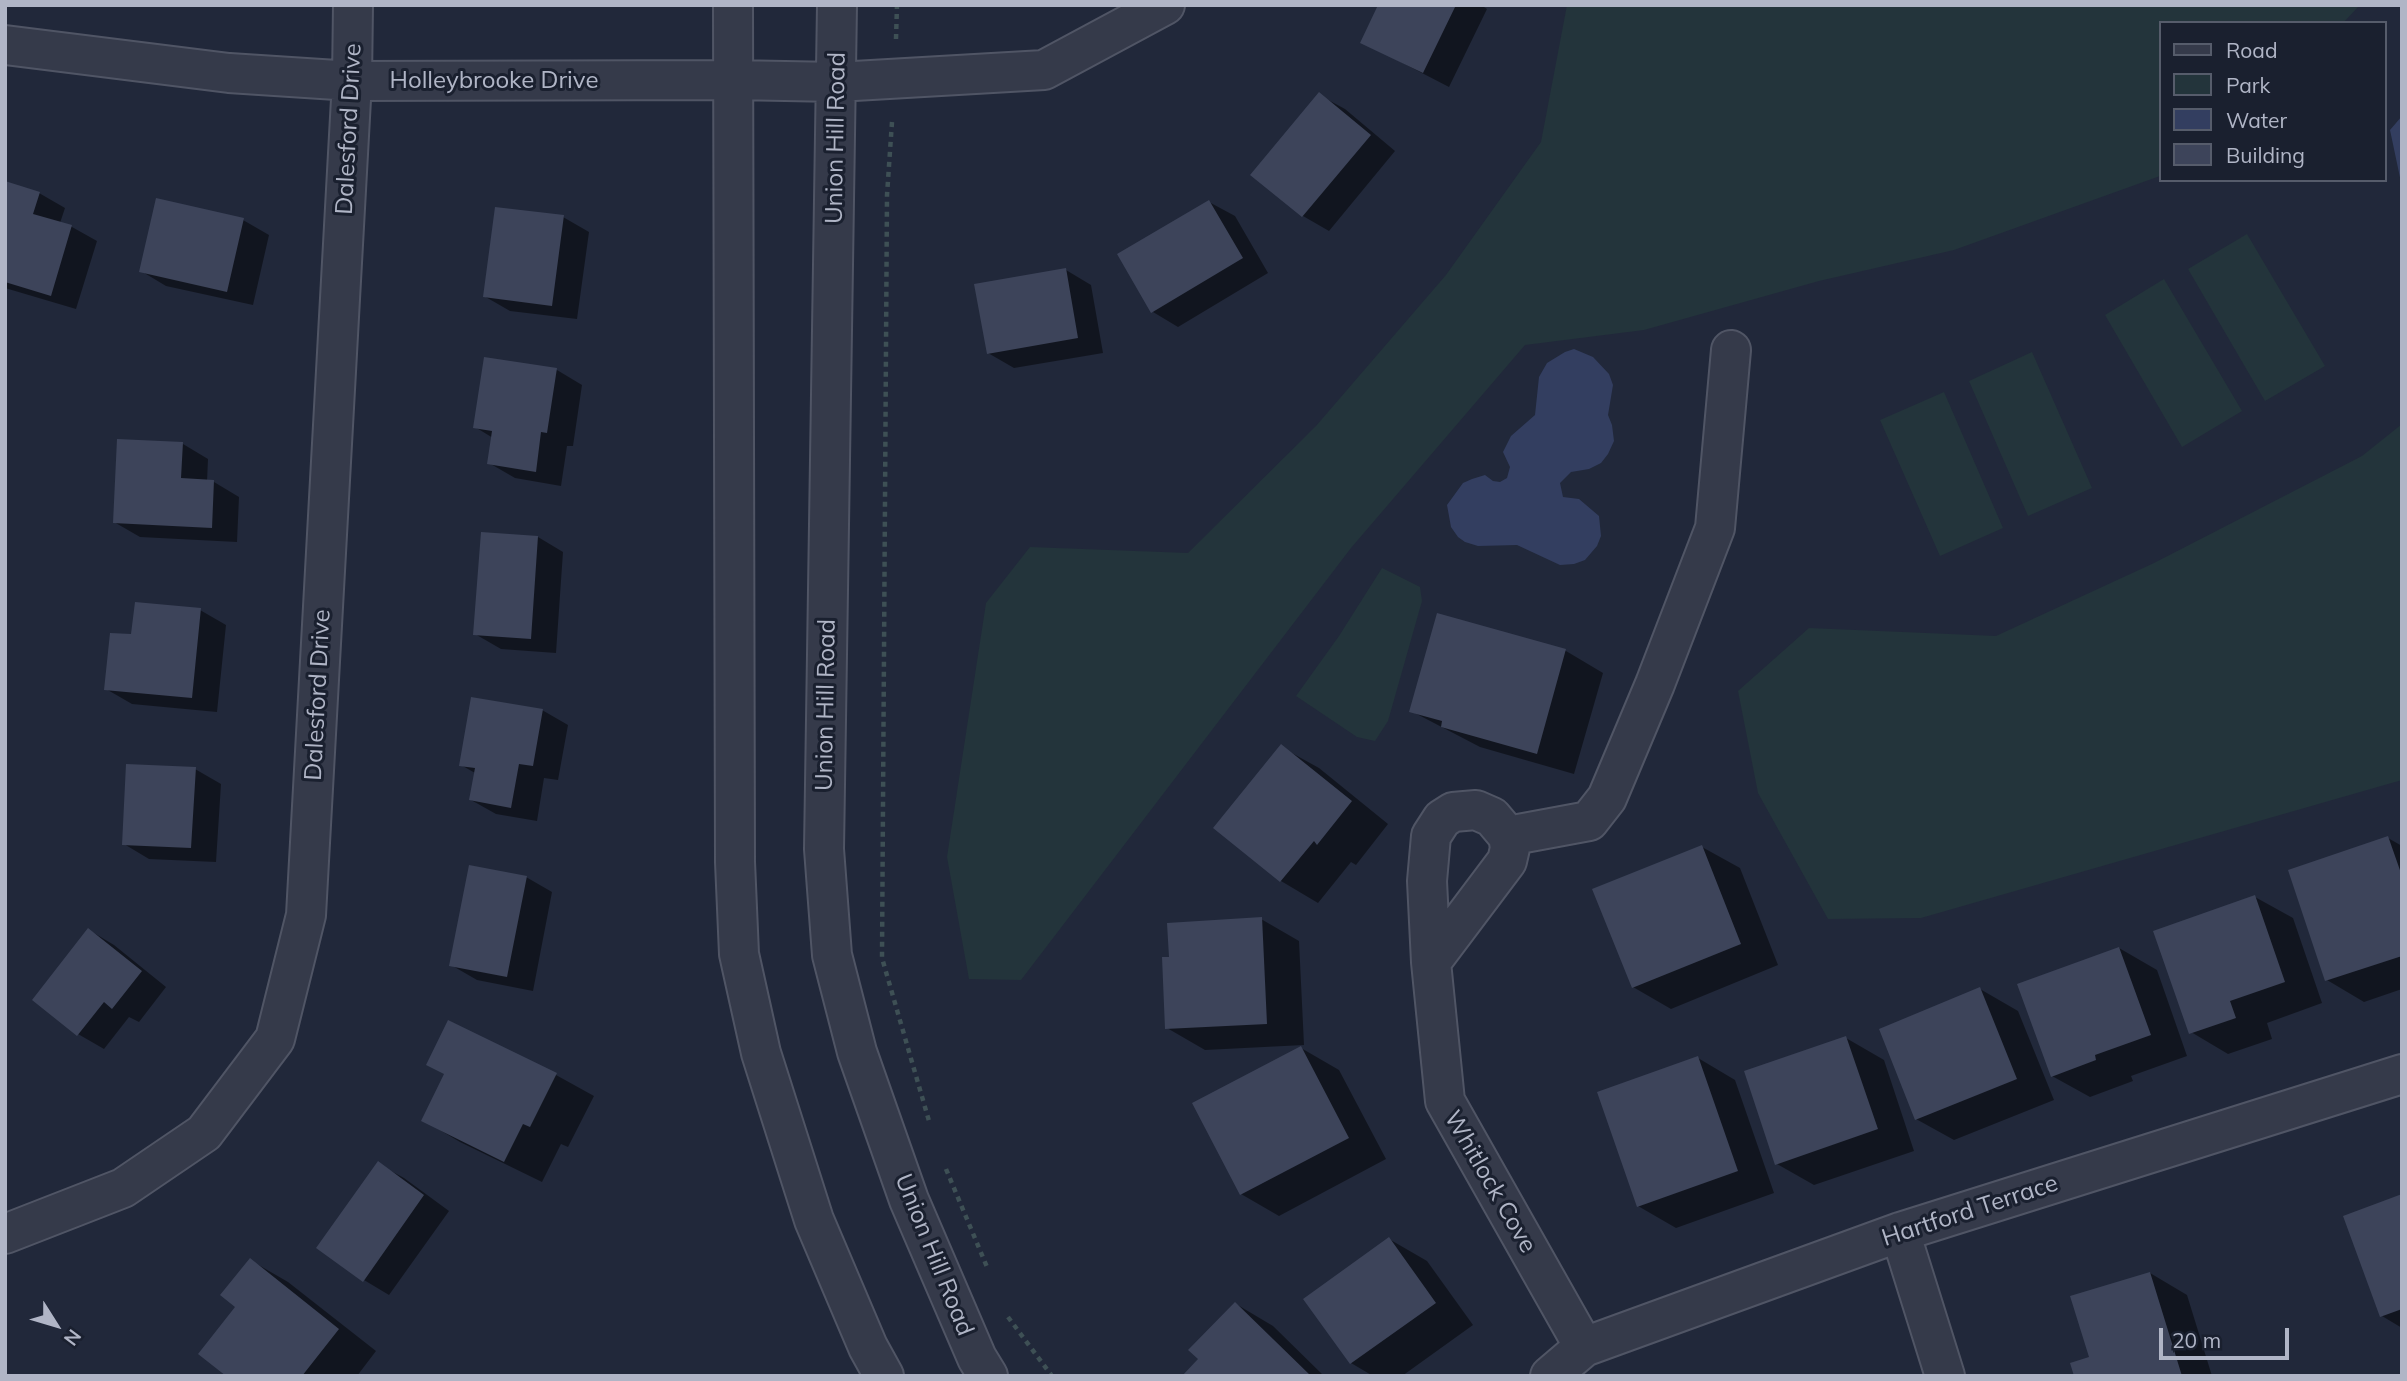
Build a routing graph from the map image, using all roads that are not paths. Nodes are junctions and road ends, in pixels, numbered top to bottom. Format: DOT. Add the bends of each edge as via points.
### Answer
graph roads {
  1 [pos="353,5"];
  2 [pos="733,5"];
  3 [pos="837,5"];
  4 [pos="1165,5"];
  5 [pos="5,45"];
  6 [pos="733,80"];
  7 [pos="352,81"];
  8 [pos="837,82"];
  9 [pos="1731,350"];
  10 [pos="1508,836"];
  11 [pos="1432,962"];
  12 [pos="2402,1074"];
  13 [pos="1900,1232"];
  14 [pos="5,1234"];
  15 [pos="1584,1347"];
  16 [pos="884,1376"];
  17 [pos="988,1376"];
  18 [pos="1550,1376"];
  19 [pos="1945,1376"];
  1 -- 7 [label="street, Dalesford Drive"];
  2 -- 6 [label="street"];
  3 -- 8 [label="street, Union Hill Road"];
  4 -- 8 [label="street, Holleybrooke Drive" via="1044,70"];
  5 -- 7 [label="street, Holleybrooke Drive" via="229,74"];
  6 -- 7 [label="street, Holleybrooke Drive"];
  6 -- 8 [label="street, Holleybrooke Drive"];
  6 -- 16 [label="street" via="739,954 761,1053 814,1220"];
  7 -- 14 [label="street, Dalesford Drive" via="306,915 275,1039 204,1133 123,1188"];
  8 -- 17 [label="street, Union Hill Road" via="824,849 832,955 857,1052 909,1200 976,1358"];
  9 -- 10 [label="street" via="1715,528 1607,798 1588,821"];
  10 -- 11 [label="street" via="1507,861"];
  10 -- 11 [label="street, Whitlock Cove" via="1492,817 1476,810 1453,812 1431,836 1427,881"];
  11 -- 15 [label="street, Whitlock Cove" via="1444,1101"];
  12 -- 13 [label="street, Hartford Terrace"];
  13 -- 15 [label="street, Hartford Terrace"];
  13 -- 19 [label="street"];
  15 -- 18 [label="street, Hartford Terrace"];
}
